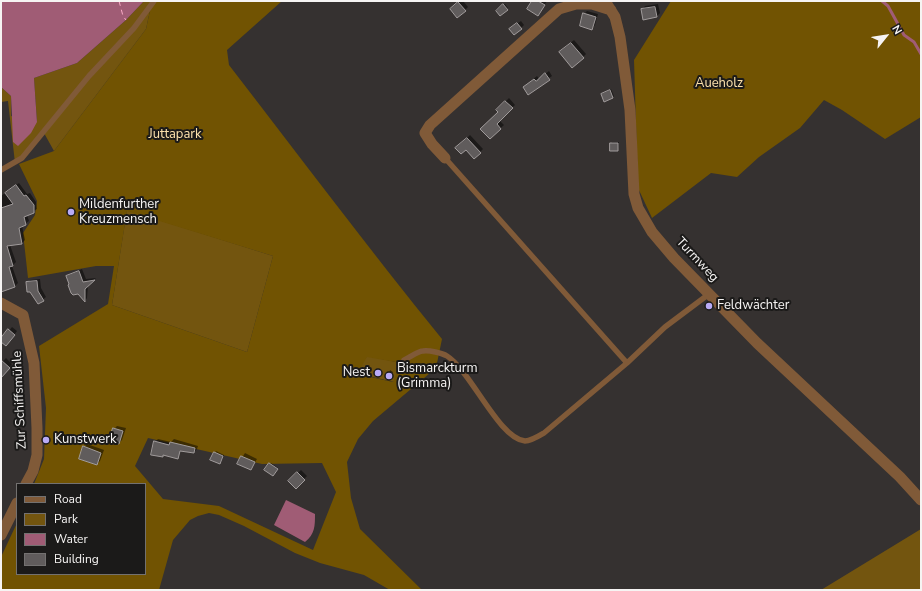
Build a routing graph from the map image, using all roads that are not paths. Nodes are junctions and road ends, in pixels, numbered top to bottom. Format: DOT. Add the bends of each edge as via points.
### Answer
graph roads {
  1 [pos="154,1"];
  2 [pos="608,5"];
  3 [pos="445,158"];
  4 [pos="1,170"];
  5 [pos="709,294"];
  6 [pos="1,303"];
  7 [pos="404,360"];
  8 [pos="627,363"];
  9 [pos="26,483"];
  10 [pos="921,500"];
  11 [pos="16,505"];
  12 [pos="1,535"];
  1 -- 4 [label="lane" via="134,28 89,76 22,158"];
  2 -- 3 [label="street, Turmweg" via="576,4 558,10 430,125 425,133"];
  2 -- 5 [label="street, Turmweg" via="615,17 620,38 630,110 634,194 638,208 652,232"];
  3 -- 8 [label="lane"];
  5 -- 8 [label="lane" via="664,327"];
  5 -- 10 [label="street, Turmweg"];
  6 -- 9 [label="street, Zur Schiffsmühle" via="23,315 34,363 37,455"];
  7 -- 8 [label="lane" via="422,350 446,355 474,386 500,424 524,441 532,440 544,433"];
  11 -- 12 [label="street"];
}
